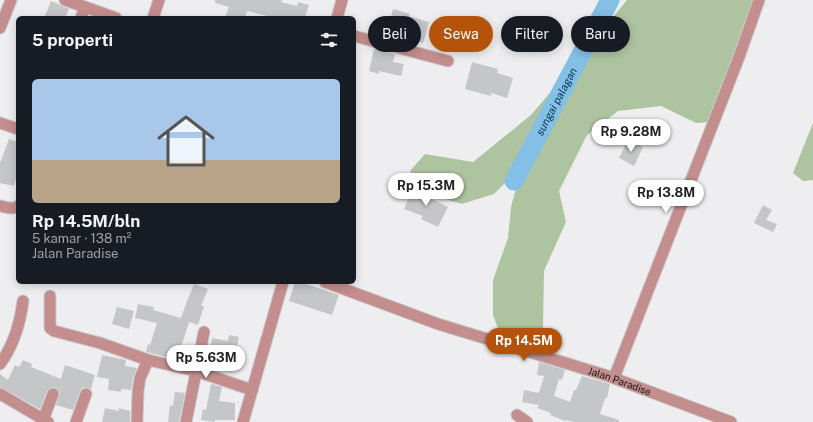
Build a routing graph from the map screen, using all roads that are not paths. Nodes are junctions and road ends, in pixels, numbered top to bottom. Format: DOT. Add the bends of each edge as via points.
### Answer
graph roads {
  1 [pos="11,0"];
  2 [pos="65,0"];
  3 [pos="159,0"];
  4 [pos="342,0"];
  5 [pos="759,0"];
  6 [pos="83,13"];
  7 [pos="103,16"];
  8 [pos="154,16"];
  9 [pos="338,16"];
  10 [pos="0,28"];
  11 [pos="356,37"];
  12 [pos="448,61"];
  13 [pos="0,123"];
  14 [pos="16,128"];
  15 [pos="0,206"];
  16 [pos="16,207"];
  17 [pos="282,284"];
  18 [pos="330,284"];
  19 [pos="50,296"];
  20 [pos="24,301"];
  21 [pos="204,332"];
  22 [pos="148,360"];
  23 [pos="0,364"];
  24 [pos="196,371"];
  25 [pos="614,378"];
  26 [pos="252,390"];
  27 [pos="53,394"];
  28 [pos="86,394"];
  29 [pos="1,397"];
  30 [pos="518,415"];
  31 [pos="45,421"];
  32 [pos="729,421"];
  33 [pos="76,422"];
  34 [pos="137,422"];
  35 [pos="186,422"];
  36 [pos="243,422"];
  37 [pos="527,422"];
  1 -- 10 [label="street"];
  2 -- 6 [label="street"];
  3 -- 8 [label="street"];
  4 -- 9 [label="street"];
  5 -- 25 [label="street" via="739,58"];
  6 -- 7 [label="street"];
  11 -- 12 [label="street"];
  13 -- 14 [label="street"];
  15 -- 16 [label="street"];
  17 -- 26 [label="street"];
  18 -- 25 [label="street, Jalan Paradise" via="438,324"];
  19 -- 22 [label="street" via="50,328 54,331 100,343"];
  20 -- 23 [label="street" via="13,342"];
  21 -- 24 [label="street"];
  22 -- 24 [label="street"];
  22 -- 34 [label="street" via="140,378"];
  24 -- 26 [label="street"];
  24 -- 35 [label="street"];
  25 -- 32 [label="street, Jalan Paradise"];
  26 -- 36 [label="street"];
  27 -- 31 [label="street"];
  28 -- 33 [label="street"];
  29 -- 31 [label="street"];
  30 -- 37 [label="street"];
}
